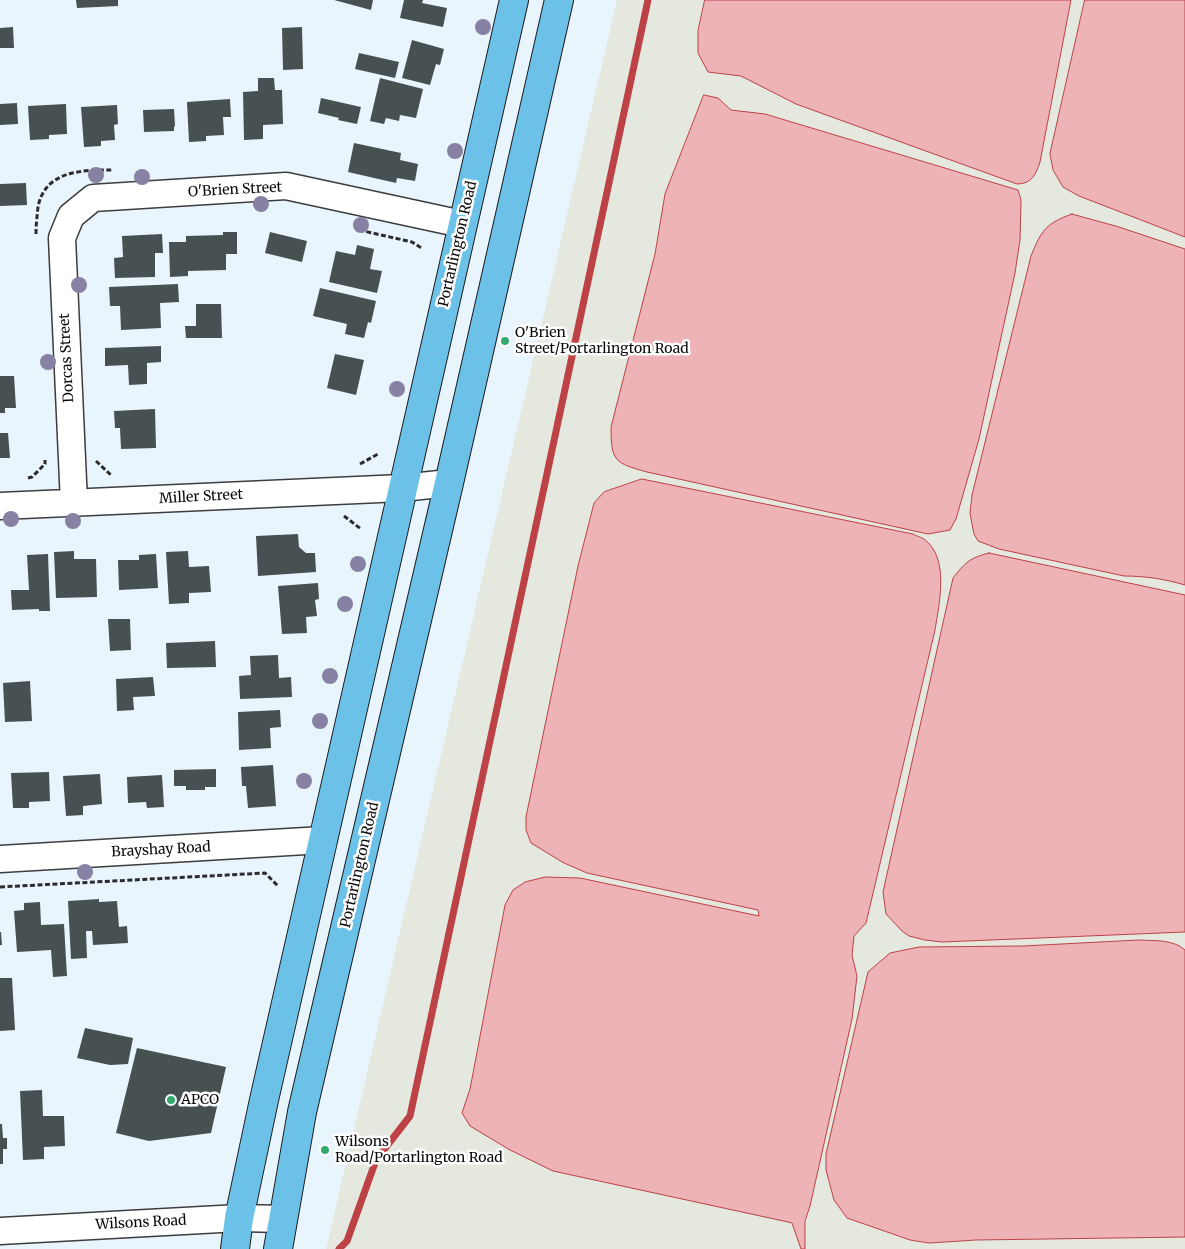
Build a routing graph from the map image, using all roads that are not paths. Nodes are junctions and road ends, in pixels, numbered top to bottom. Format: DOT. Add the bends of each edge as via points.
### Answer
graph roads {
  1 [pos="514,0"];
  2 [pos="559,0"];
  3 [pos="71,216"];
  4 [pos="462,224"];
  5 [pos="449,483"];
  6 [pos="402,488"];
  7 [pos="74,502"];
  8 [pos="0,506"];
  9 [pos="323,840"];
  10 [pos="0,859"];
  11 [pos="239,1218"];
  12 [pos="282,1219"];
  13 [pos="17,1237"];
  14 [pos="235,1249"];
  15 [pos="278,1249"];
  1 -- 4 [label="main road, Portarlington Road"];
  2 -- 5 [label="main road, Portarlington Road"];
  3 -- 4 [label="street, O'Brien Street" via="93,198 286,186"];
  3 -- 7 [label="street, Dorcas Street" via="62,238"];
  4 -- 6 [label="main road, Portarlington Road"];
  5 -- 6 [label="street"];
  5 -- 12 [label="main road, Portarlington Road" via="302,1112"];
  6 -- 7 [label="street, Miller Street"];
  6 -- 9 [label="main road, Portarlington Road"];
  7 -- 8 [label="street, Miller Street"];
  9 -- 10 [label="street, Brayshay Road"];
  9 -- 11 [label="main road, Portarlington Road"];
  11 -- 12 [label="street, Wilsons Road"];
  11 -- 13 [label="street, Wilsons Road"];
  11 -- 14 [label="main road, Portarlington Road"];
  12 -- 15 [label="main road, Portarlington Road"];
}
